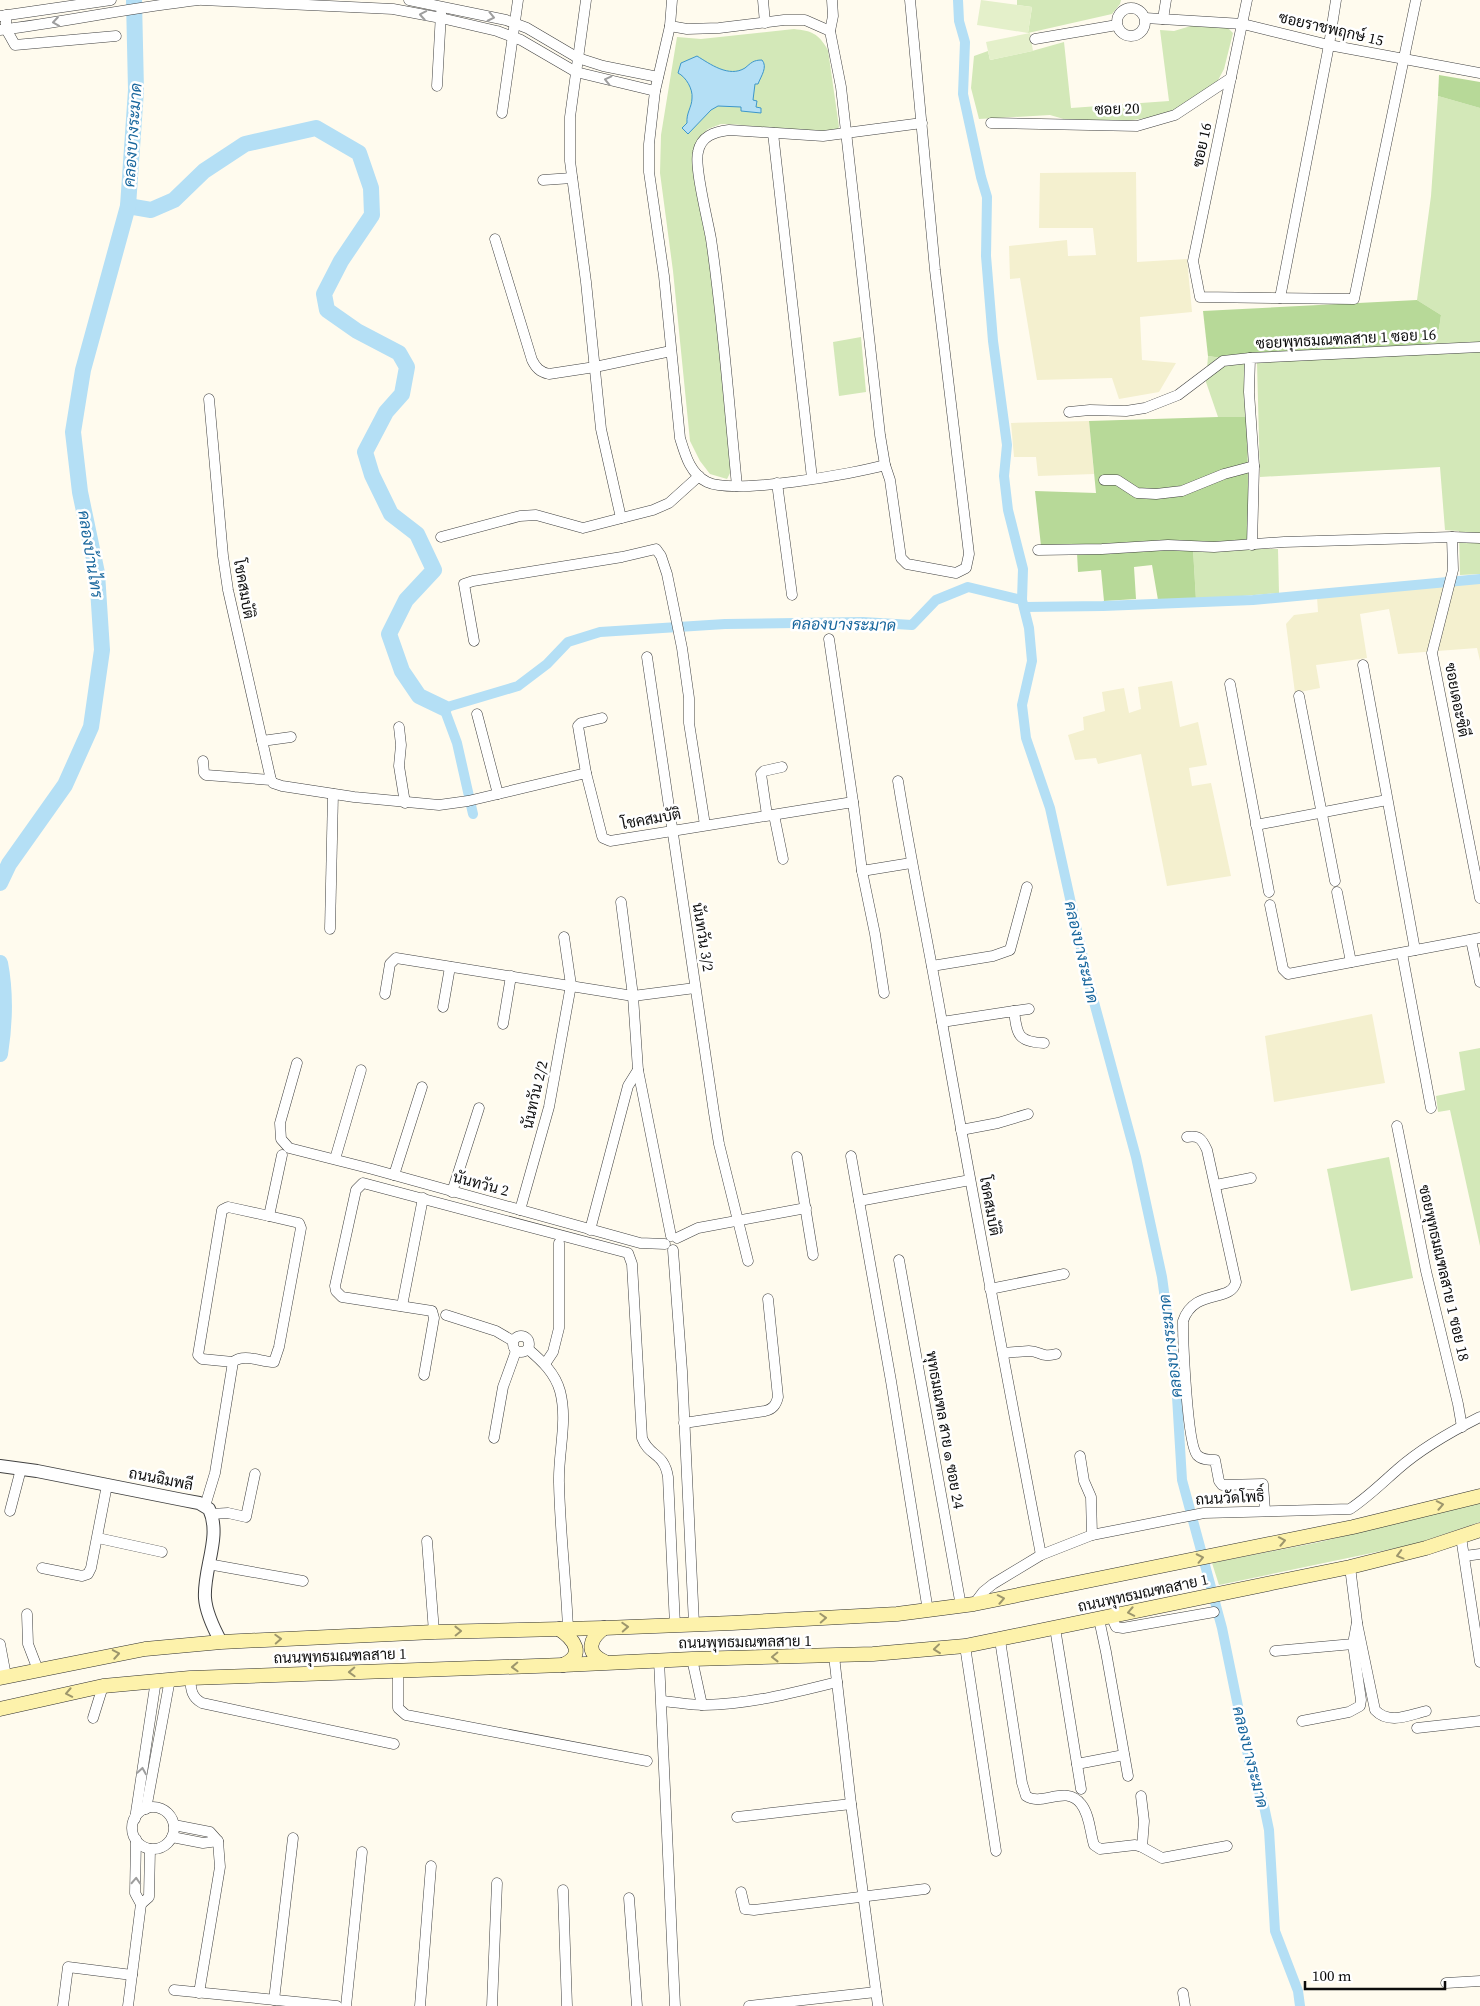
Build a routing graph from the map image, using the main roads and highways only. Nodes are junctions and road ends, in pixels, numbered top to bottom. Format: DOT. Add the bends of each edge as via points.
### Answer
graph roads {
  1 [pos="1480,1496"];
  2 [pos="1480,1530"];
  3 [pos="604,1628"];
  4 [pos="563,1629"];
  5 [pos="605,1662"];
  6 [pos="564,1665"];
  7 [pos="3,1677"];
  8 [pos="0,1709"];
  3 -- 1 [label="main road, ถนนพุทธมณฑลสาย 1, one-way" via="928,1611 968,1605 1353,1527"];
  2 -- 5 [label="main road, ถนนพุทธมณฑลสาย 1, one-way" via="1426,1548 1350,1567 966,1646 905,1653"];
  3 -- 4 [label="main road, ถนนพุทธมณฑลสาย 1"];
  3 -- 5 [label="main road" via="595,1635 591,1645 595,1656"];
  4 -- 6 [label="main road" via="575,1646 572,1662"];
  7 -- 4 [label="main road, ถนนพุทธมณฑลสาย 1, one-way" via="145,1649 221,1642"];
  5 -- 6 [label="main road, ถนนพุทธมณฑลสาย 1"];
  6 -- 8 [label="main road, ถนนพุทธมณฑลสาย 1, one-way" via="156,1680 103,1686"];
}
